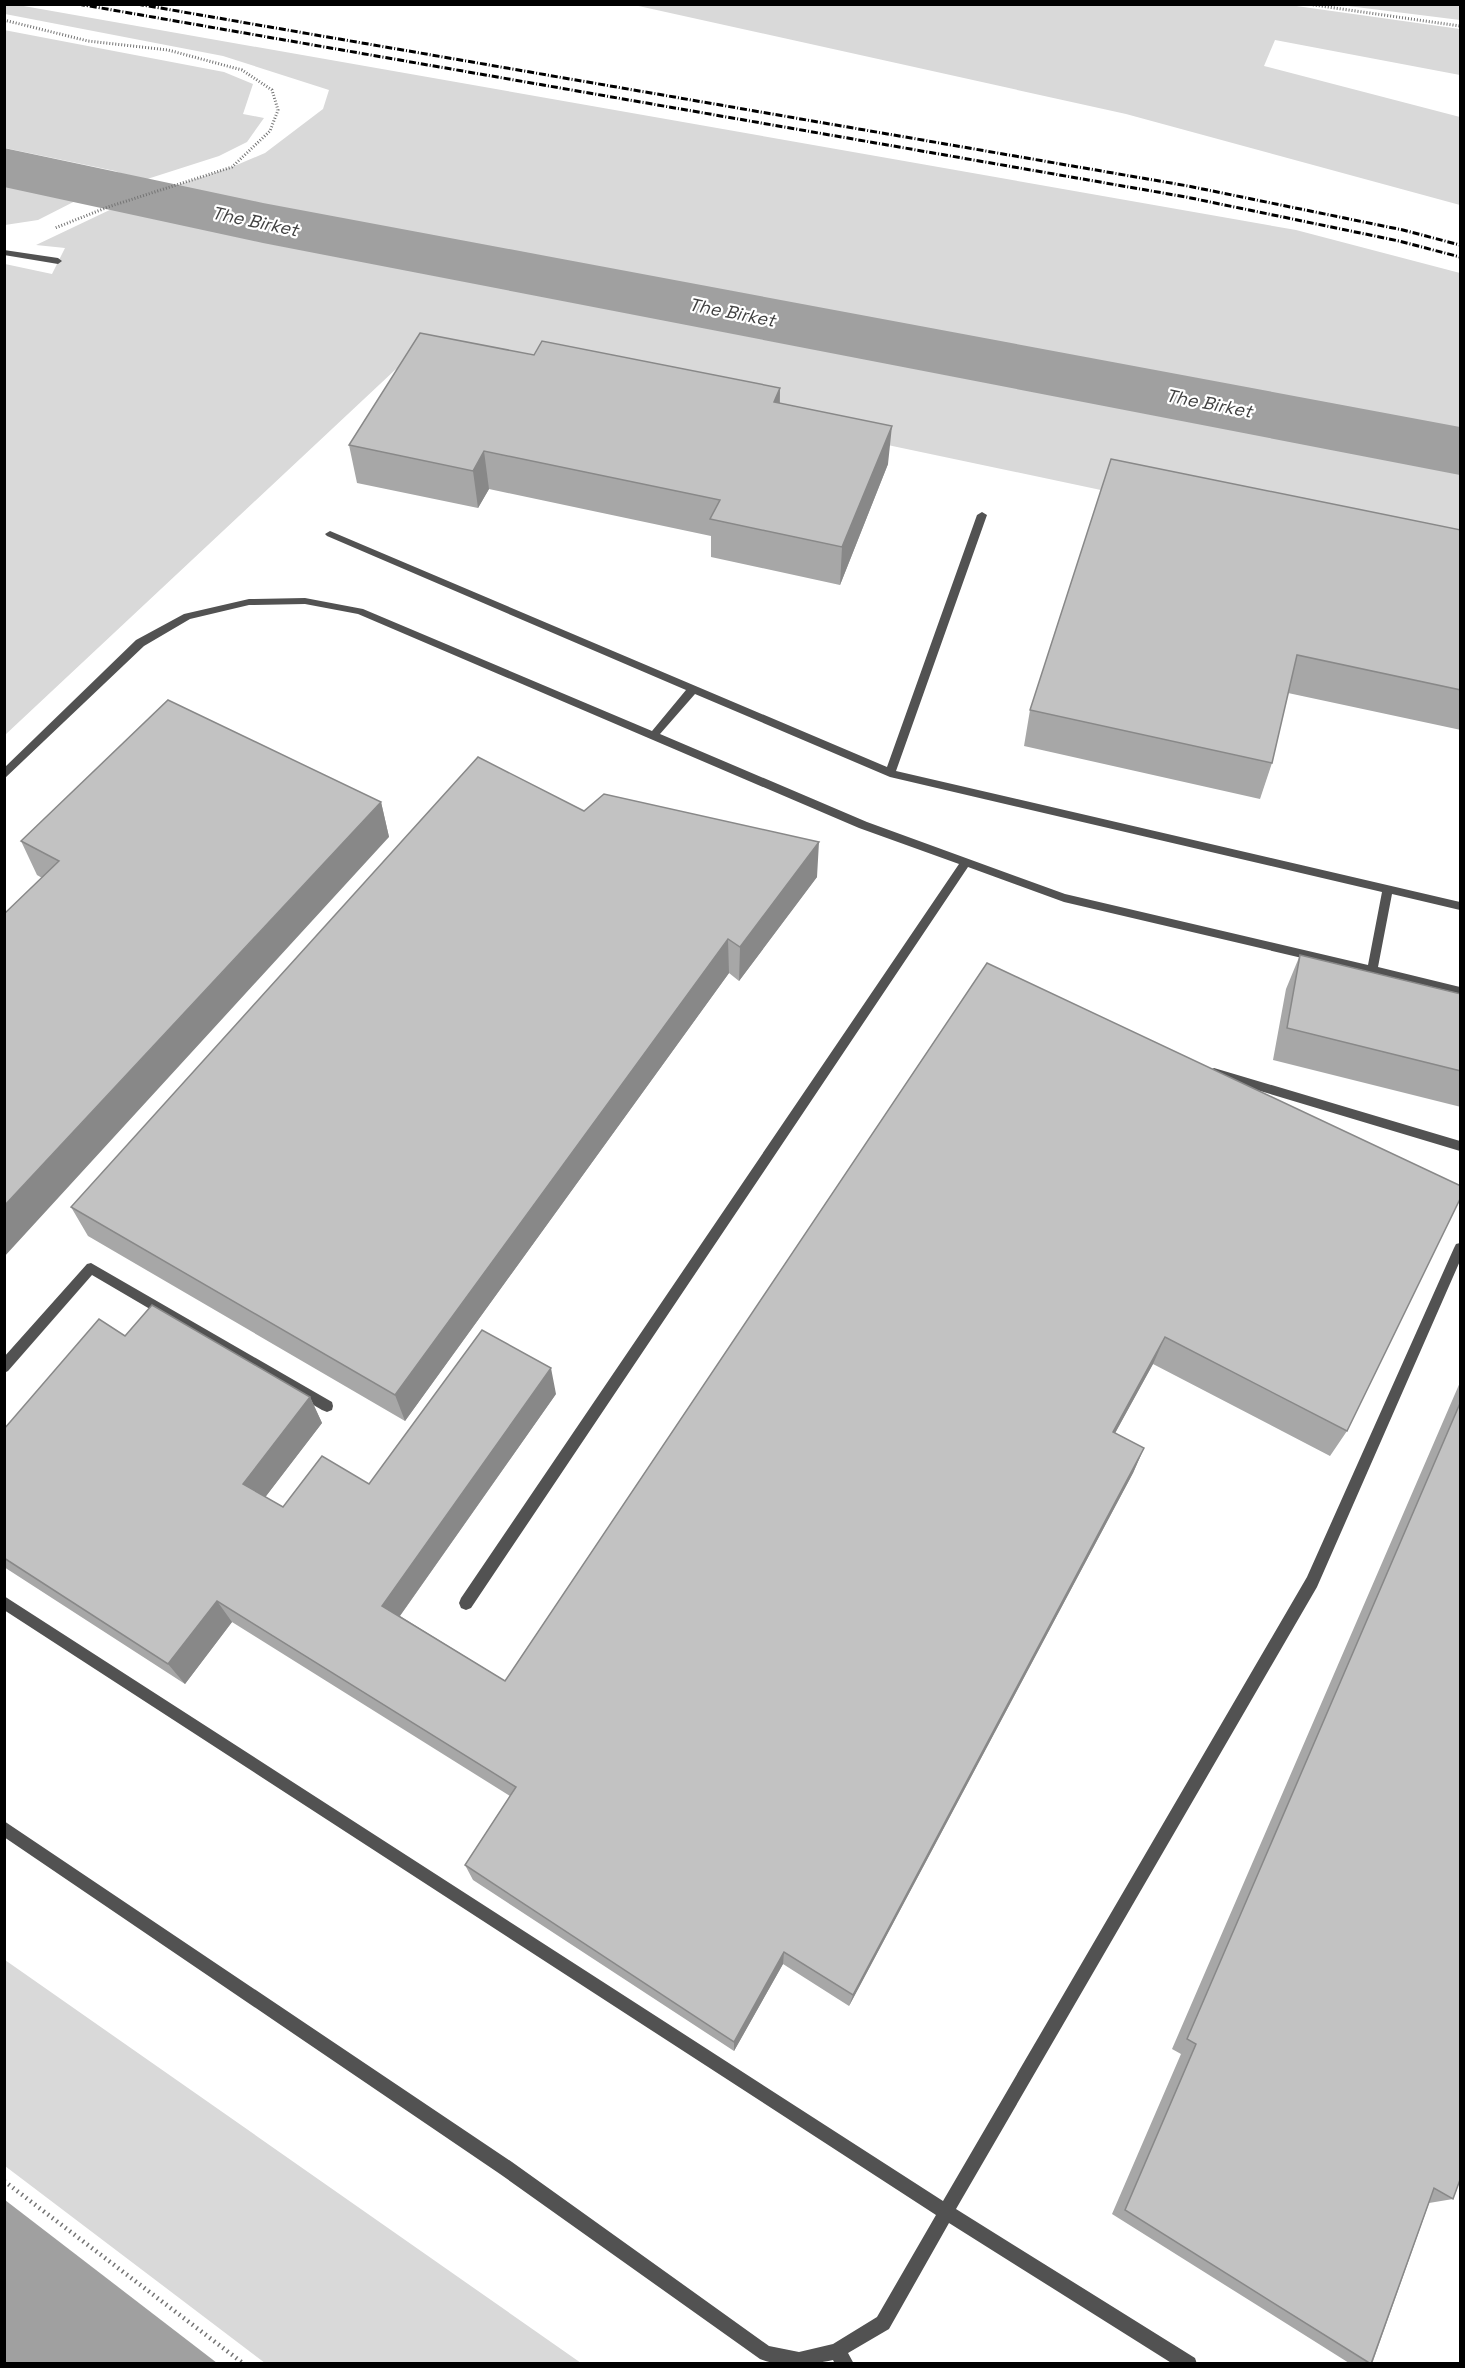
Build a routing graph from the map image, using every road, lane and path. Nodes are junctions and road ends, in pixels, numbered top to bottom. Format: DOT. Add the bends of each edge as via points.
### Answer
graph roads {
  1 [pos="1307,4"];
  2 [pos="4,20"];
  3 [pos="1461,26"];
  4 [pos="108,207"];
  5 [pos="4,252"];
  6 [pos="58,261"];
  7 [pos="982,515"];
  8 [pos="330,534"];
  9 [pos="693,689"];
  10 [pos="653,736"];
  11 [pos="890,773"];
  12 [pos="4,775"];
  13 [pos="966,862"];
  14 [pos="1388,889"];
  15 [pos="1461,906"];
  16 [pos="1372,971"];
  17 [pos="1461,991"];
  18 [pos="1200,1069"];
  19 [pos="1461,1146"];
  20 [pos="1461,1248"];
  21 [pos="4,1367"];
  22 [pos="327,1406"];
  23 [pos="4,1602"];
  24 [pos="466,1603"];
  25 [pos="4,1828"];
  26 [pos="4,2181"];
  27 [pos="946,2212"];
  28 [pos="841,2357"];
  29 [pos="244,2364"];
  30 [pos="1189,2364"];
  1 -- 3 [label="path"];
  2 -- 4 [label="path" via="88,41 178,53 242,70 272,90 278,110 270,131 232,167"];
  5 -- 6 [label="lane"];
  7 -- 11 [label="lane"];
  8 -- 9 [label="lane"];
  9 -- 10 [label="lane"];
  9 -- 11 [label="lane"];
  10 -- 12 [label="lane" via="360,611 305,601 249,602 187,616 140,643"];
  10 -- 13 [label="lane" via="863,825"];
  11 -- 14 [label="lane"];
  13 -- 16 [label="lane" via="1064,898"];
  13 -- 24 [label="lane"];
  14 -- 15 [label="lane"];
  14 -- 16 [label="lane"];
  16 -- 17 [label="lane"];
  18 -- 19 [label="lane"];
  20 -- 27 [label="lane" via="1312,1582"];
  21 -- 22 [label="lane" via="91,1268"];
  23 -- 27 [label="lane"];
  25 -- 28 [label="lane" via="506,2168 766,2353 799,2360"];
  26 -- 29 [label="path"];
  27 -- 28 [label="lane" via="883,2323"];
  27 -- 30 [label="lane"];
}
